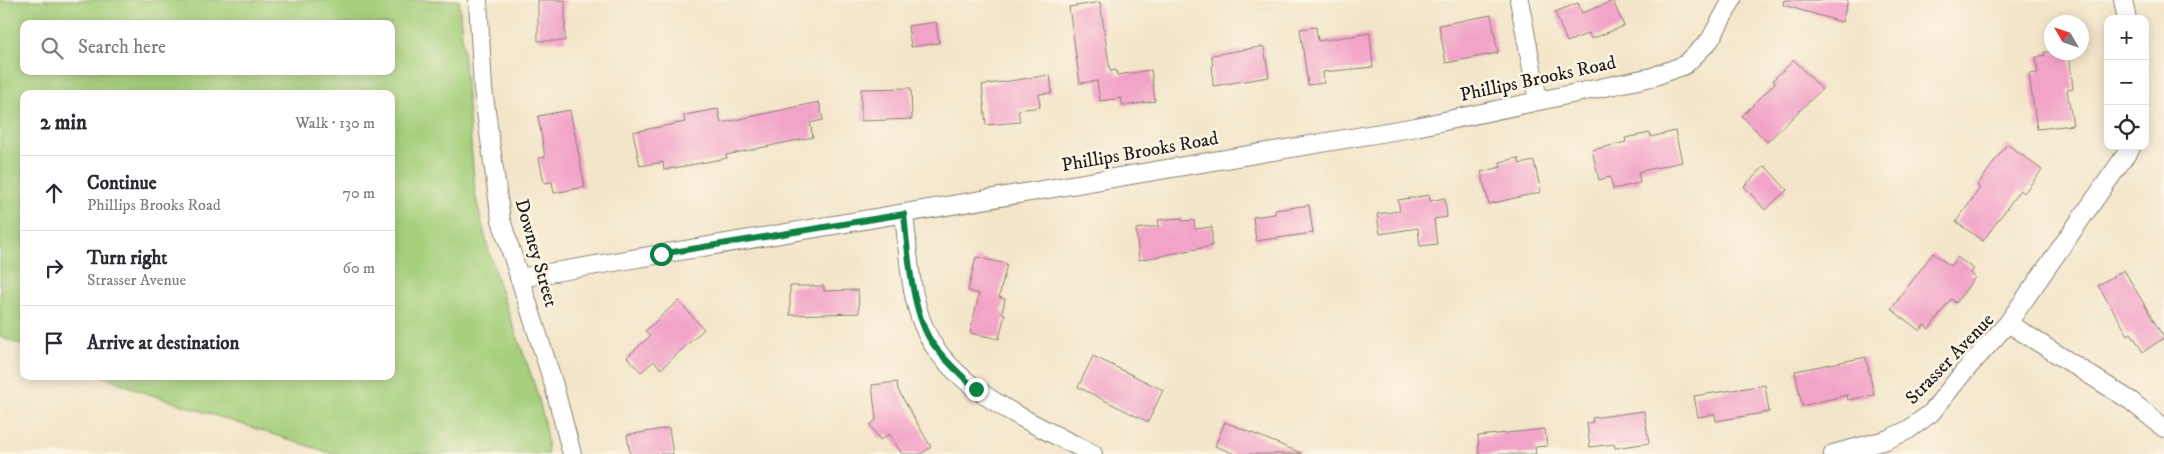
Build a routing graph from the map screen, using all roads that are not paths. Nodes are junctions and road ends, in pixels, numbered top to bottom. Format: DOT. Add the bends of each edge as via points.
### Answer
graph roads {
  1 [pos="478,0"];
  2 [pos="1520,0"];
  3 [pos="1732,0"];
  4 [pos="2123,0"];
  5 [pos="2126,15"];
  6 [pos="1538,100"];
  7 [pos="2129,150"];
  8 [pos="904,214"];
  9 [pos="520,278"];
  10 [pos="2008,323"];
  11 [pos="2164,428"];
  12 [pos="572,454"];
  13 [pos="1093,454"];
  14 [pos="1833,454"];
  1 -- 9 [label="street, Downey Street" via="484,89 501,220"];
  2 -- 6 [label="street"];
  3 -- 6 [label="street, Phillips Brooks Road" via="1710,40 1685,65 1652,77"];
  4 -- 5 [label="street"];
  6 -- 8 [label="street, Phillips Brooks Road" via="1416,127"];
  7 -- 10 [label="street"];
  8 -- 9 [label="street, Phillips Brooks Road"];
  8 -- 13 [label="street" via="913,285 932,343 976,389 1003,408"];
  9 -- 12 [label="street, Downey Street"];
  10 -- 11 [label="street, Strasser Avenue" via="2131,401"];
  10 -- 14 [label="street, Strasser Avenue" via="1931,413 1908,430 1886,440"];
}
